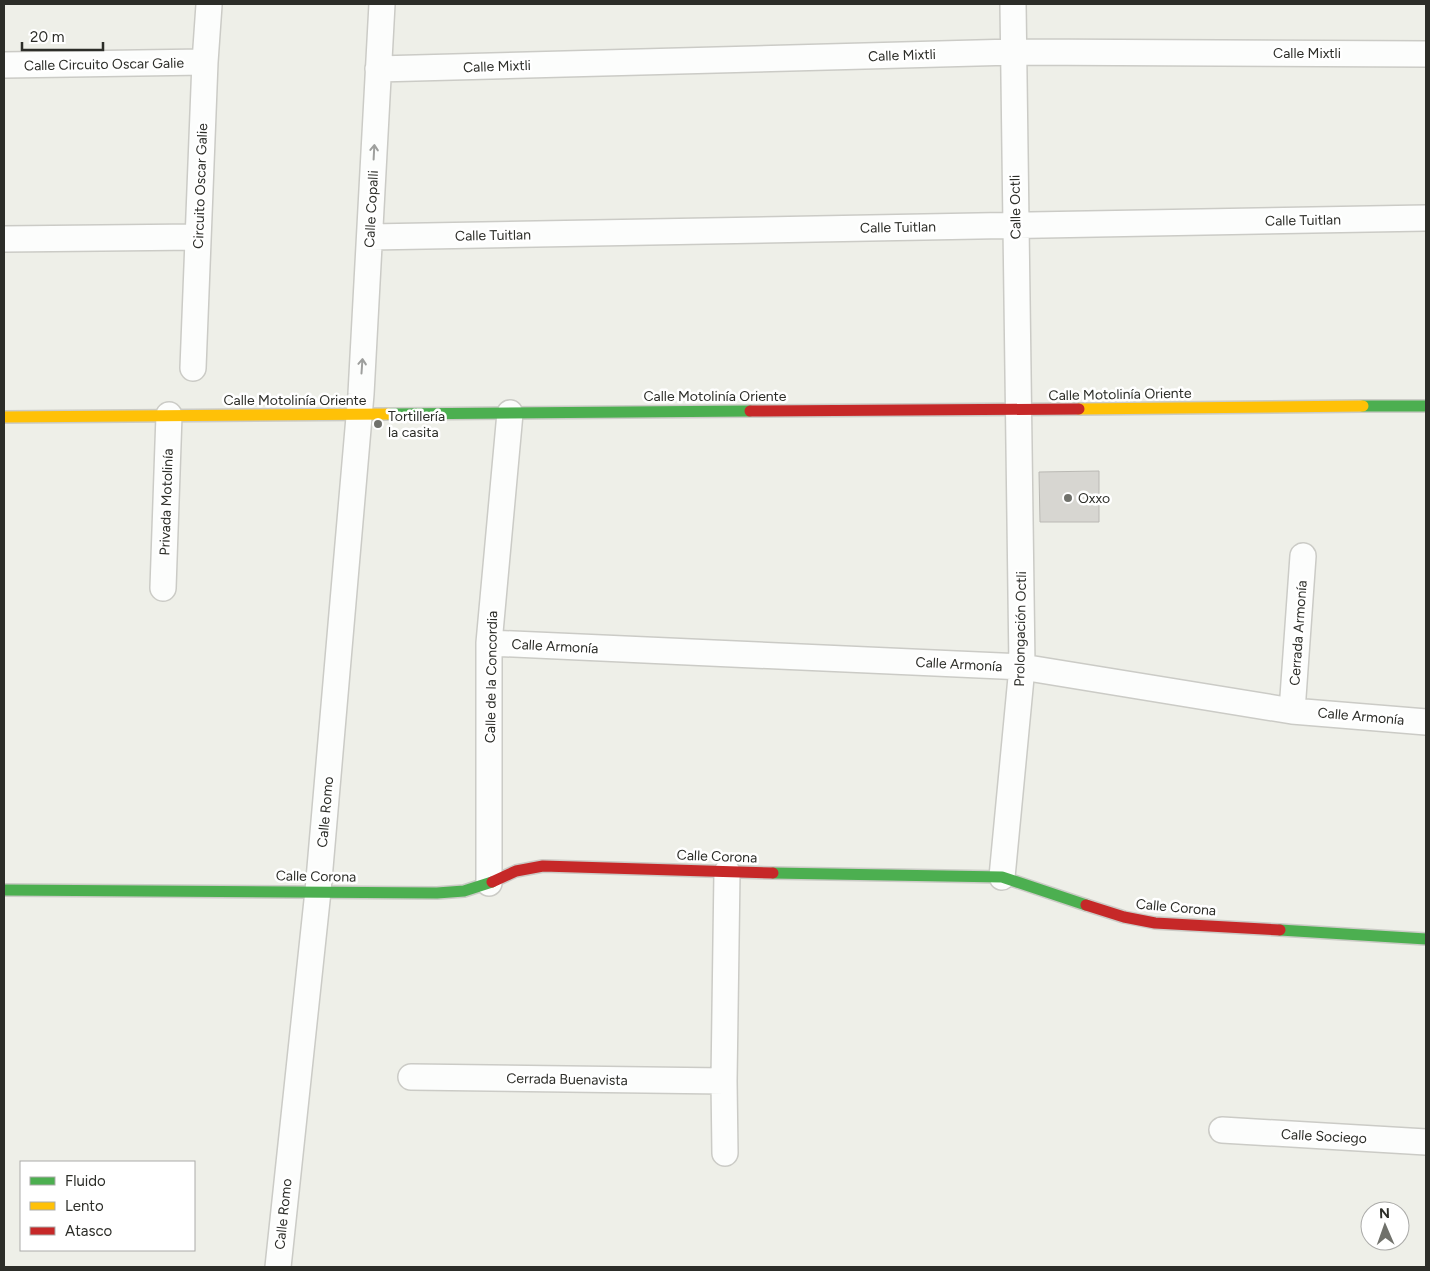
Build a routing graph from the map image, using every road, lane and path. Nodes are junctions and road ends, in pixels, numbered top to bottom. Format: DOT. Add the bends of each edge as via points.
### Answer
graph roads {
  1 [pos="382,4"];
  2 [pos="1013,4"];
  3 [pos="209,5"];
  4 [pos="1014,52"];
  5 [pos="1426,54"];
  6 [pos="205,62"];
  7 [pos="4,65"];
  8 [pos="378,69"];
  9 [pos="1426,218"];
  10 [pos="1015,225"];
  11 [pos="198,236"];
  12 [pos="370,237"];
  13 [pos="4,239"];
  14 [pos="193,368"];
  15 [pos="1426,406"];
  16 [pos="1019,410"];
  17 [pos="510,413"];
  18 [pos="169,415"];
  19 [pos="358,415"];
  20 [pos="4,417"];
  21 [pos="4,424"];
  22 [pos="1303,556"];
  23 [pos="164,588"];
  24 [pos="489,643"];
  25 [pos="1022,667"];
  26 [pos="1292,711"];
  27 [pos="1426,722"];
  28 [pos="727,872"];
  29 [pos="1002,878"];
  30 [pos="489,883"];
  31 [pos="4,890"];
  32 [pos="318,891"];
  33 [pos="1426,939"];
  34 [pos="410,1077"];
  35 [pos="724,1081"];
  36 [pos="1222,1130"];
  37 [pos="1426,1142"];
  38 [pos="725,1153"];
  39 [pos="278,1267"];
  1 -- 8 [label="street, Calle Copalli"];
  2 -- 4 [label="street, Calle Octli"];
  3 -- 6 [label="street, Circuito Oscar Galie"];
  4 -- 5 [label="street, Calle Mixtli"];
  4 -- 8 [label="street, Calle Mixtli"];
  4 -- 10 [label="street, Calle Octli"];
  6 -- 7 [label="street, Calle Circuito Oscar Galie"];
  6 -- 11 [label="street, Circuito Oscar Galie"];
  12 -- 8 [label="street, Calle Copalli, one-way"];
  9 -- 10 [label="street, Calle Tuitlan"];
  10 -- 12 [label="street, Calle Tuitlan"];
  10 -- 16 [label="street, Calle Octli"];
  11 -- 13 [label="street"];
  11 -- 14 [label="street, Circuito Oscar Galie"];
  19 -- 12 [label="street, Calle Copalli, one-way"];
  15 -- 16 [label="street, Calle Motolinía Oriente"];
  16 -- 17 [label="street, Calle Motolinía Oriente"];
  16 -- 25 [label="street, Prolongación Octli"];
  17 -- 19 [label="street, Calle Motolinía Oriente"];
  17 -- 24 [label="street, Calle de la Concordia"];
  18 -- 19 [label="street, Calle Motolinía Oriente"];
  18 -- 20 [label="street, Calle Motolinía Oriente"];
  18 -- 23 [label="street, Privada Motolinía"];
  19 -- 32 [label="street, Calle Romo"];
  20 -- 21 [label="street"];
  22 -- 26 [label="street, Cerrada Armonía"];
  24 -- 25 [label="street, Calle Armonía"];
  24 -- 30 [label="street, Calle de la Concordia"];
  25 -- 26 [label="street, Calle Armonía"];
  25 -- 29 [label="street, Prolongación Octli"];
  26 -- 27 [label="street, Calle Armonía"];
  28 -- 29 [label="street, Calle Corona"];
  28 -- 30 [label="street, Calle Corona" via="543,866 516,871"];
  28 -- 35 [label="street"];
  29 -- 33 [label="street, Calle Corona" via="1124,917 1156,923"];
  30 -- 32 [label="street, Calle Corona" via="464,891 437,893"];
  31 -- 32 [label="street, Calle Corona"];
  32 -- 39 [label="street, Calle Romo"];
  34 -- 35 [label="street, Cerrada Buenavista"];
  35 -- 38 [label="street"];
  36 -- 37 [label="street, Calle Sociego"];
}
